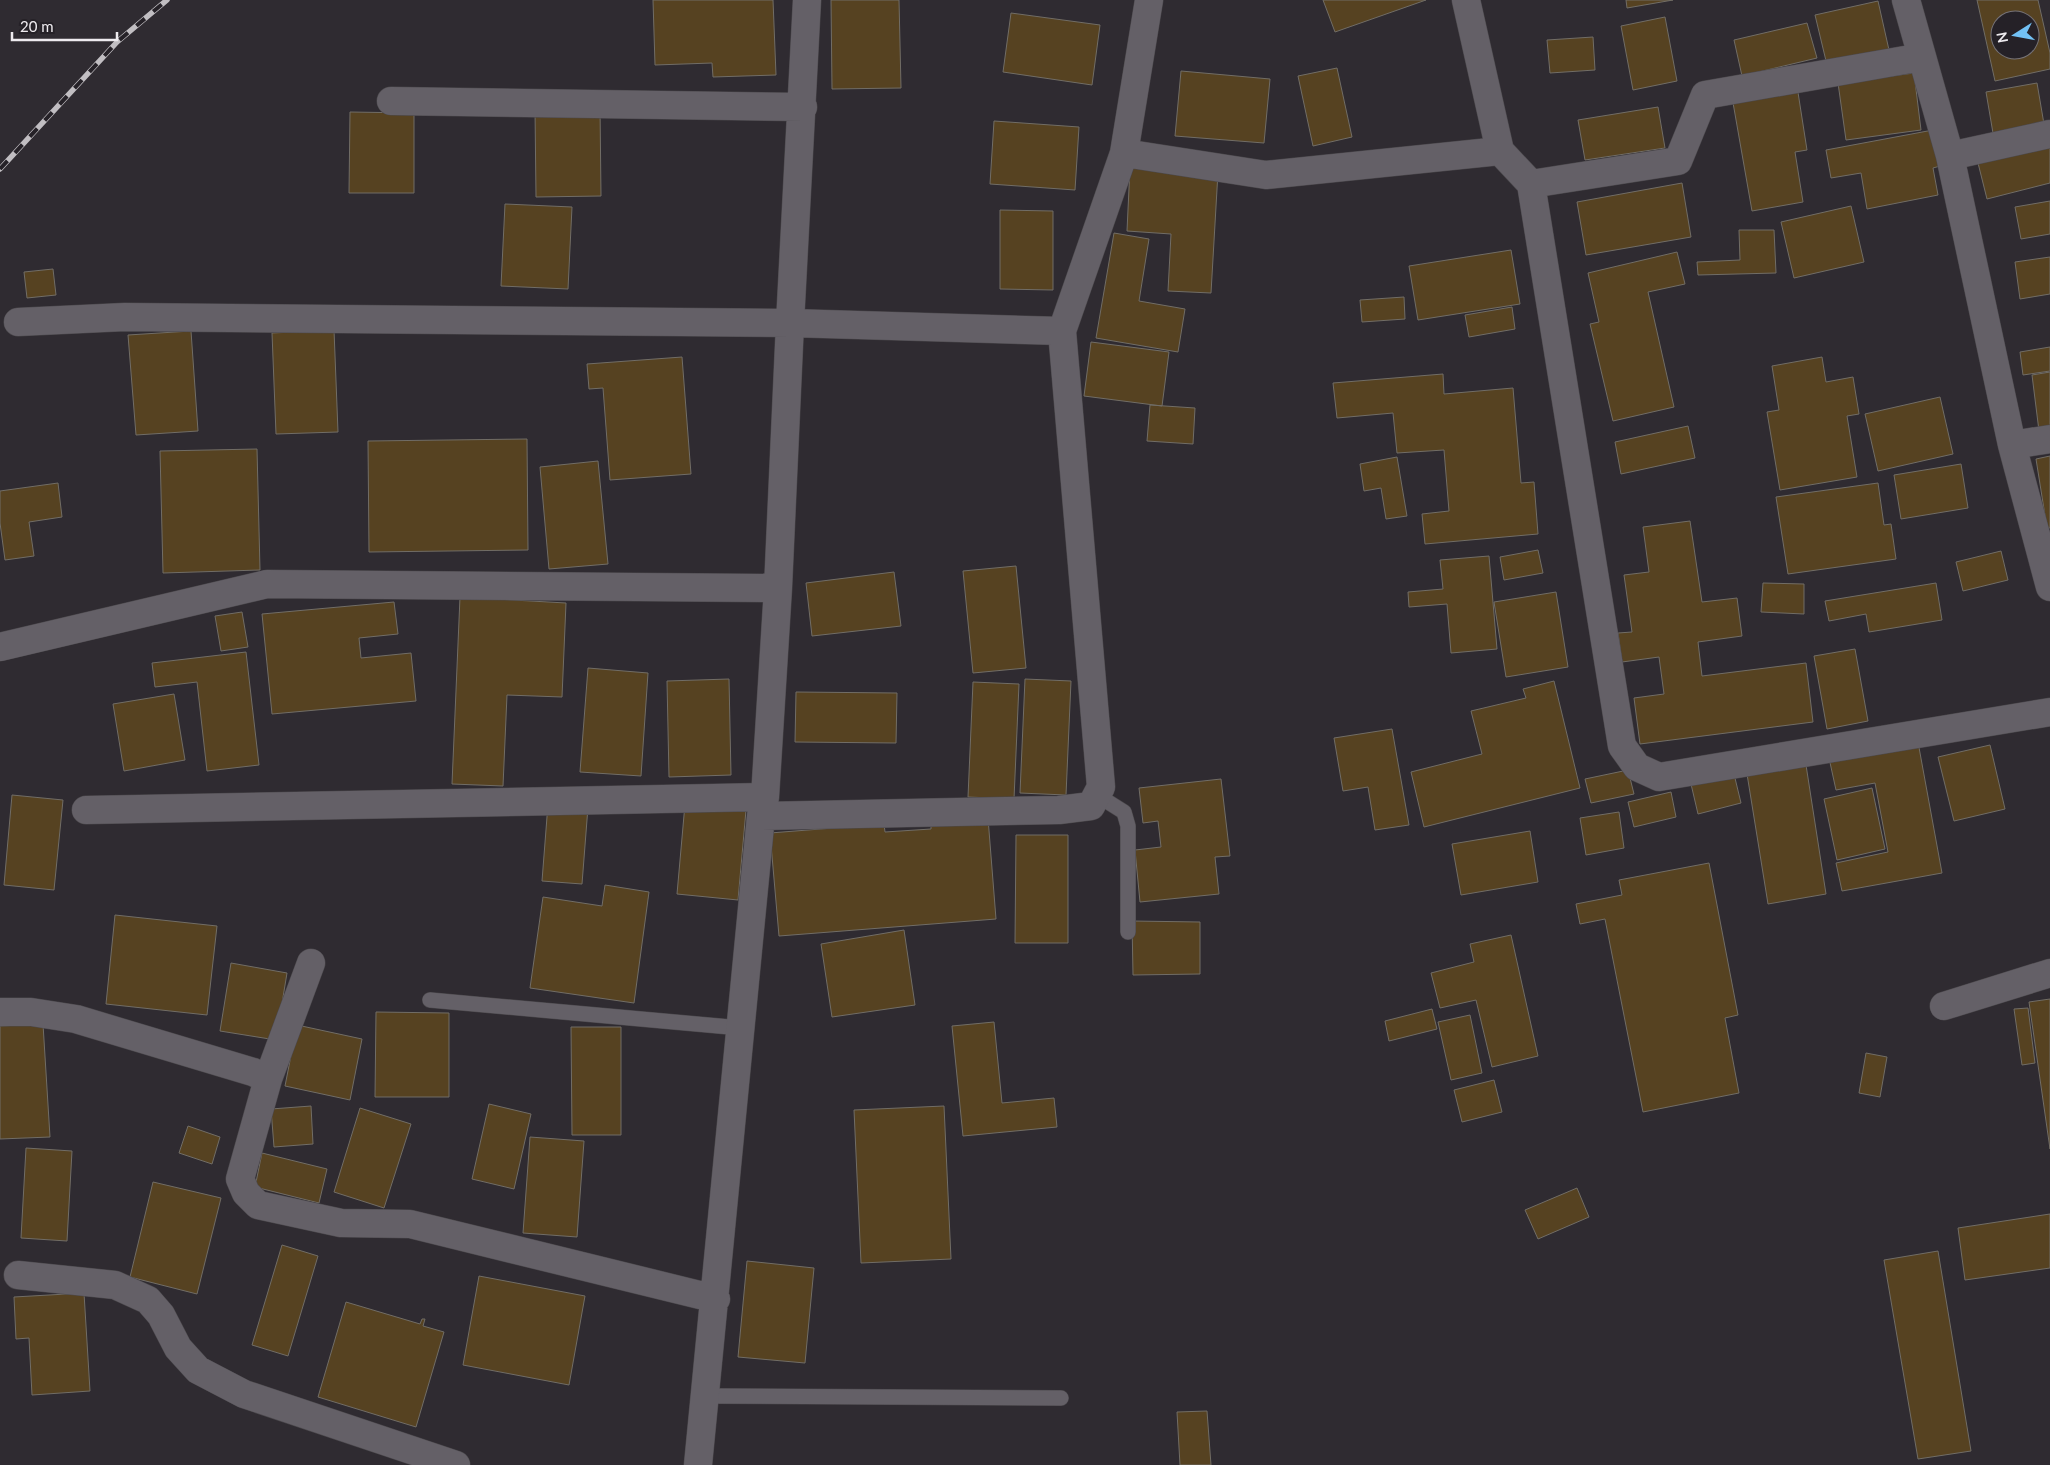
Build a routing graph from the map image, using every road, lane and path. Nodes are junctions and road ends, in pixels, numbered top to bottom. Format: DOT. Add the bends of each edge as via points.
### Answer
graph roads {
  1 [pos="807,0"];
  2 [pos="1149,0"];
  3 [pos="1466,0"];
  4 [pos="1906,0"];
  5 [pos="1922,57"];
  6 [pos="391,101"];
  7 [pos="803,107"];
  8 [pos="2050,134"];
  9 [pos="1500,151"];
  10 [pos="1124,152"];
  11 [pos="1950,156"];
  12 [pos="1531,184"];
  13 [pos="18,322"];
  14 [pos="790,323"];
  15 [pos="1062,331"];
  16 [pos="2050,439"];
  17 [pos="2012,445"];
  18 [pos="2050,587"];
  19 [pos="778,588"];
  20 [pos="0,647"];
  21 [pos="2050,712"];
  22 [pos="1097,795"];
  23 [pos="763,807"];
  24 [pos="86,810"];
  25 [pos="1128,932"];
  26 [pos="311,963"];
  27 [pos="2050,973"];
  28 [pos="430,1000"];
  29 [pos="1944,1006"];
  30 [pos="0,1012"];
  31 [pos="741,1028"];
  32 [pos="268,1079"];
  33 [pos="18,1275"];
  34 [pos="716,1298"];
  35 [pos="706,1396"];
  36 [pos="1061,1398"];
  37 [pos="456,1465"];
  38 [pos="698,1465"];
  1 -- 7 [label="street"];
  2 -- 10 [label="street"];
  3 -- 9 [label="street"];
  4 -- 5 [label="street"];
  5 -- 11 [label="street"];
  5 -- 12 [label="street" via="1705,95 1678,160"];
  6 -- 7 [label="street"];
  7 -- 14 [label="street"];
  8 -- 11 [label="street"];
  9 -- 10 [label="street" via="1266,175"];
  9 -- 12 [label="street"];
  10 -- 15 [label="street"];
  11 -- 17 [label="street"];
  12 -- 21 [label="street" via="1622,746 1637,767 1659,777"];
  13 -- 14 [label="street" via="125,317"];
  14 -- 15 [label="street"];
  14 -- 19 [label="street"];
  15 -- 22 [label="street" via="1101,787"];
  16 -- 17 [label="street"];
  17 -- 18 [label="street"];
  19 -- 20 [label="street" via="267,584"];
  19 -- 23 [label="street"];
  22 -- 23 [label="street" via="1091,806 1059,810"];
  22 -- 25 [label="lane" via="1124,812 1128,826"];
  23 -- 24 [label="street"];
  23 -- 31 [label="street"];
  26 -- 32 [label="street"];
  27 -- 29 [label="street"];
  28 -- 31 [label="lane"];
  30 -- 32 [label="street" via="32,1012 76,1019"];
  31 -- 34 [label="street"];
  32 -- 34 [label="street" via="240,1179 246,1193 258,1204 341,1223 410,1224"];
  33 -- 37 [label="street" via="115,1285 148,1300 161,1315 178,1348 198,1370 244,1394"];
  34 -- 35 [label="street"];
  35 -- 36 [label="lane"];
  35 -- 38 [label="street"];
}
